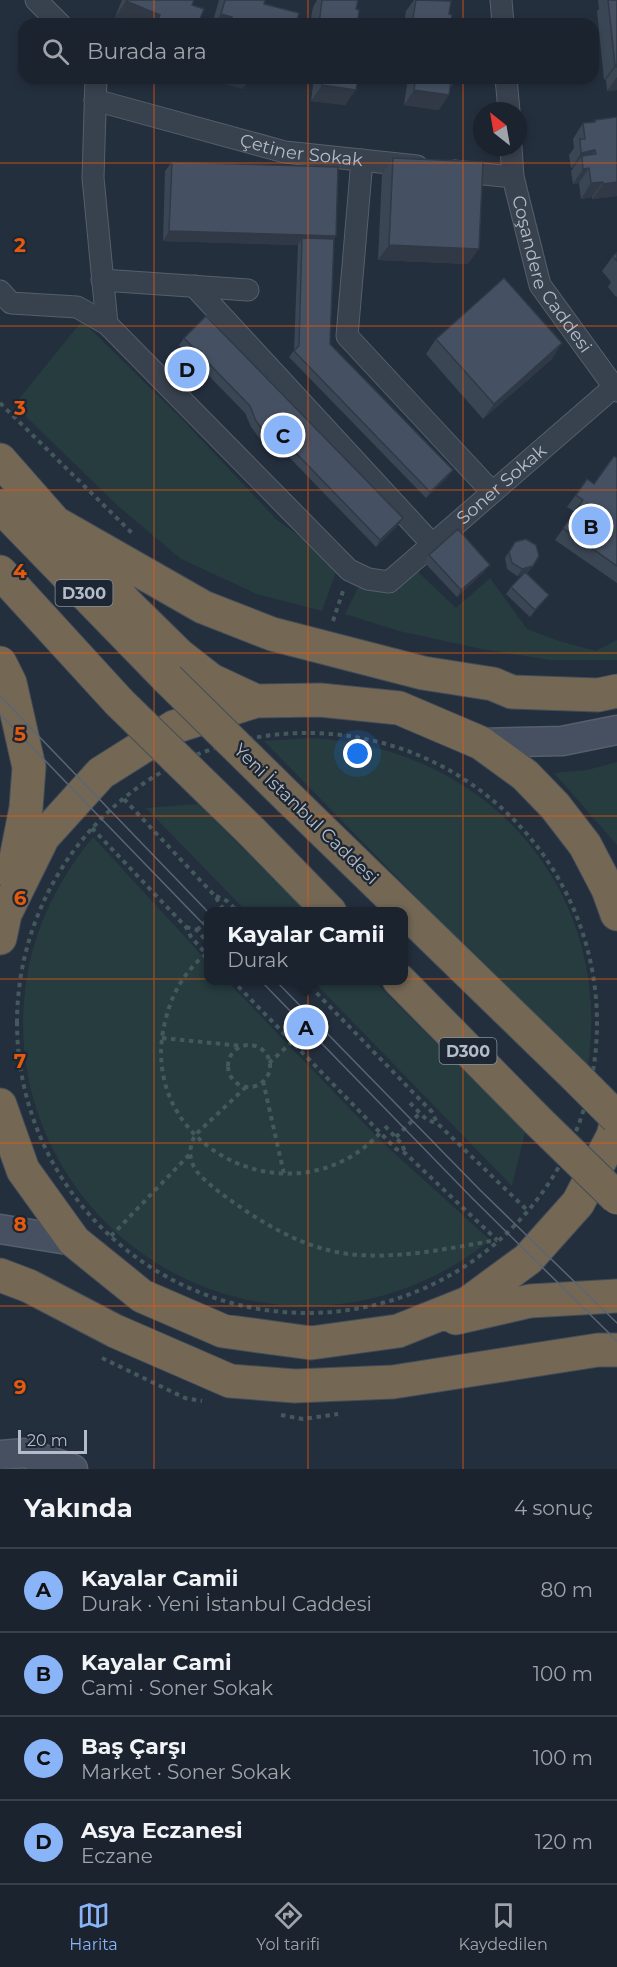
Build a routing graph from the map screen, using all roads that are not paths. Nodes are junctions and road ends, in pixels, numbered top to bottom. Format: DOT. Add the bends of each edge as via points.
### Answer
graph roads {
  1 [pos="36,0"];
  2 [pos="501,0"];
  3 [pos="54,18"];
  4 [pos="502,18"];
  5 [pos="96,84"];
  6 [pos="506,84"];
  7 [pos="95,100"];
  8 [pos="507,102"];
  9 [pos="512,156"];
  10 [pos="362,160"];
  11 [pos="513,177"];
  12 [pos="102,280"];
  13 [pos="194,286"];
  14 [pos="248,290"];
  15 [pos="0,291"];
  16 [pos="107,324"];
  17 [pos="615,389"];
  18 [pos="0,460"];
  19 [pos="492,492"];
  20 [pos="0,506"];
  21 [pos="54,522"];
  22 [pos="432,544"];
  23 [pos="0,572"];
  24 [pos="0,663"];
  25 [pos="617,691"];
  26 [pos="256,701"];
  27 [pos="617,730"];
  28 [pos="481,743"];
  29 [pos="325,907"];
  30 [pos="401,907"];
  31 [pos="408,914"];
  32 [pos="617,914"];
  33 [pos="2,926"];
  34 [pos="403,985"];
  35 [pos="0,1105"];
  36 [pos="617,1119"];
  37 [pos="617,1198"];
  38 [pos="0,1229"];
  39 [pos="74,1241"];
  40 [pos="0,1275"];
  41 [pos="617,1296"];
  42 [pos="398,1331"];
  43 [pos="617,1350"];
  44 [pos="0,1455"];
  45 [pos="73,1469"];
  1 -- 3 [label="street"];
  2 -- 4 [label="street"];
  5 -- 7 [label="street"];
  6 -- 8 [label="street"];
  7 -- 10 [label="street, Çetiner Sokak" via="285,152"];
  7 -- 12 [label="street" via="93,178"];
  9 -- 11 [label="street, Coşandere Caddesi"];
  10 -- 11 [label="street, Çetiner Sokak"];
  10 -- 19 [label="street" via="347,336"];
  11 -- 17 [label="street, Coşandere Caddesi" via="540,285"];
  12 -- 13 [label="street"];
  12 -- 16 [label="street"];
  13 -- 14 [label="street"];
  13 -- 22 [label="street"];
  15 -- 16 [label="street" via="11,303 77,307"];
  16 -- 22 [label="street, Soner Sokak" via="349,570 368,579 389,582"];
  17 -- 19 [label="street, Soner Sokak"];
  18 -- 21 [label="highway"];
  19 -- 22 [label="street, Soner Sokak"];
  20 -- 30 [label="highway, Yeni İstanbul Caddesi / D300, bridge" via="168,679"];
  21 -- 25 [label="highway" via="203,607 272,634 423,673 493,684 512,692 598,695"];
  21 -- 26 [label="highway" via="125,602 179,655 211,680"];
  23 -- 29 [label="highway, D300, bridge" via="119,702"];
  24 -- 33 [label="highway" via="10,683 29,766 26,808"];
  26 -- 28 [label="highway" via="320,700 399,708"];
  26 -- 33 [label="highway" via="174,727 101,773 44,837"];
  27 -- 28 [label="street" via="562,741"];
  28 -- 32 [label="highway" via="525,775 555,806 585,845"];
  31 -- 36 [label="highway, Yeni İstanbul Caddesi / D300, bridge"];
  34 -- 37 [label="highway, D300, bridge"];
  35 -- 39 [label="highway" via="23,1170"];
  36 -- 42 [label="highway" via="613,1136 578,1203 528,1259 468,1303"];
  38 -- 39 [label="street"];
  39 -- 42 [label="highway" via="142,1296 223,1331 311,1343"];
  40 -- 43 [label="highway" via="230,1381 296,1386 393,1382"];
  41 -- 42 [label="highway" via="530,1300"];
  44 -- 45 [label="street" via="25,1453"];
}
